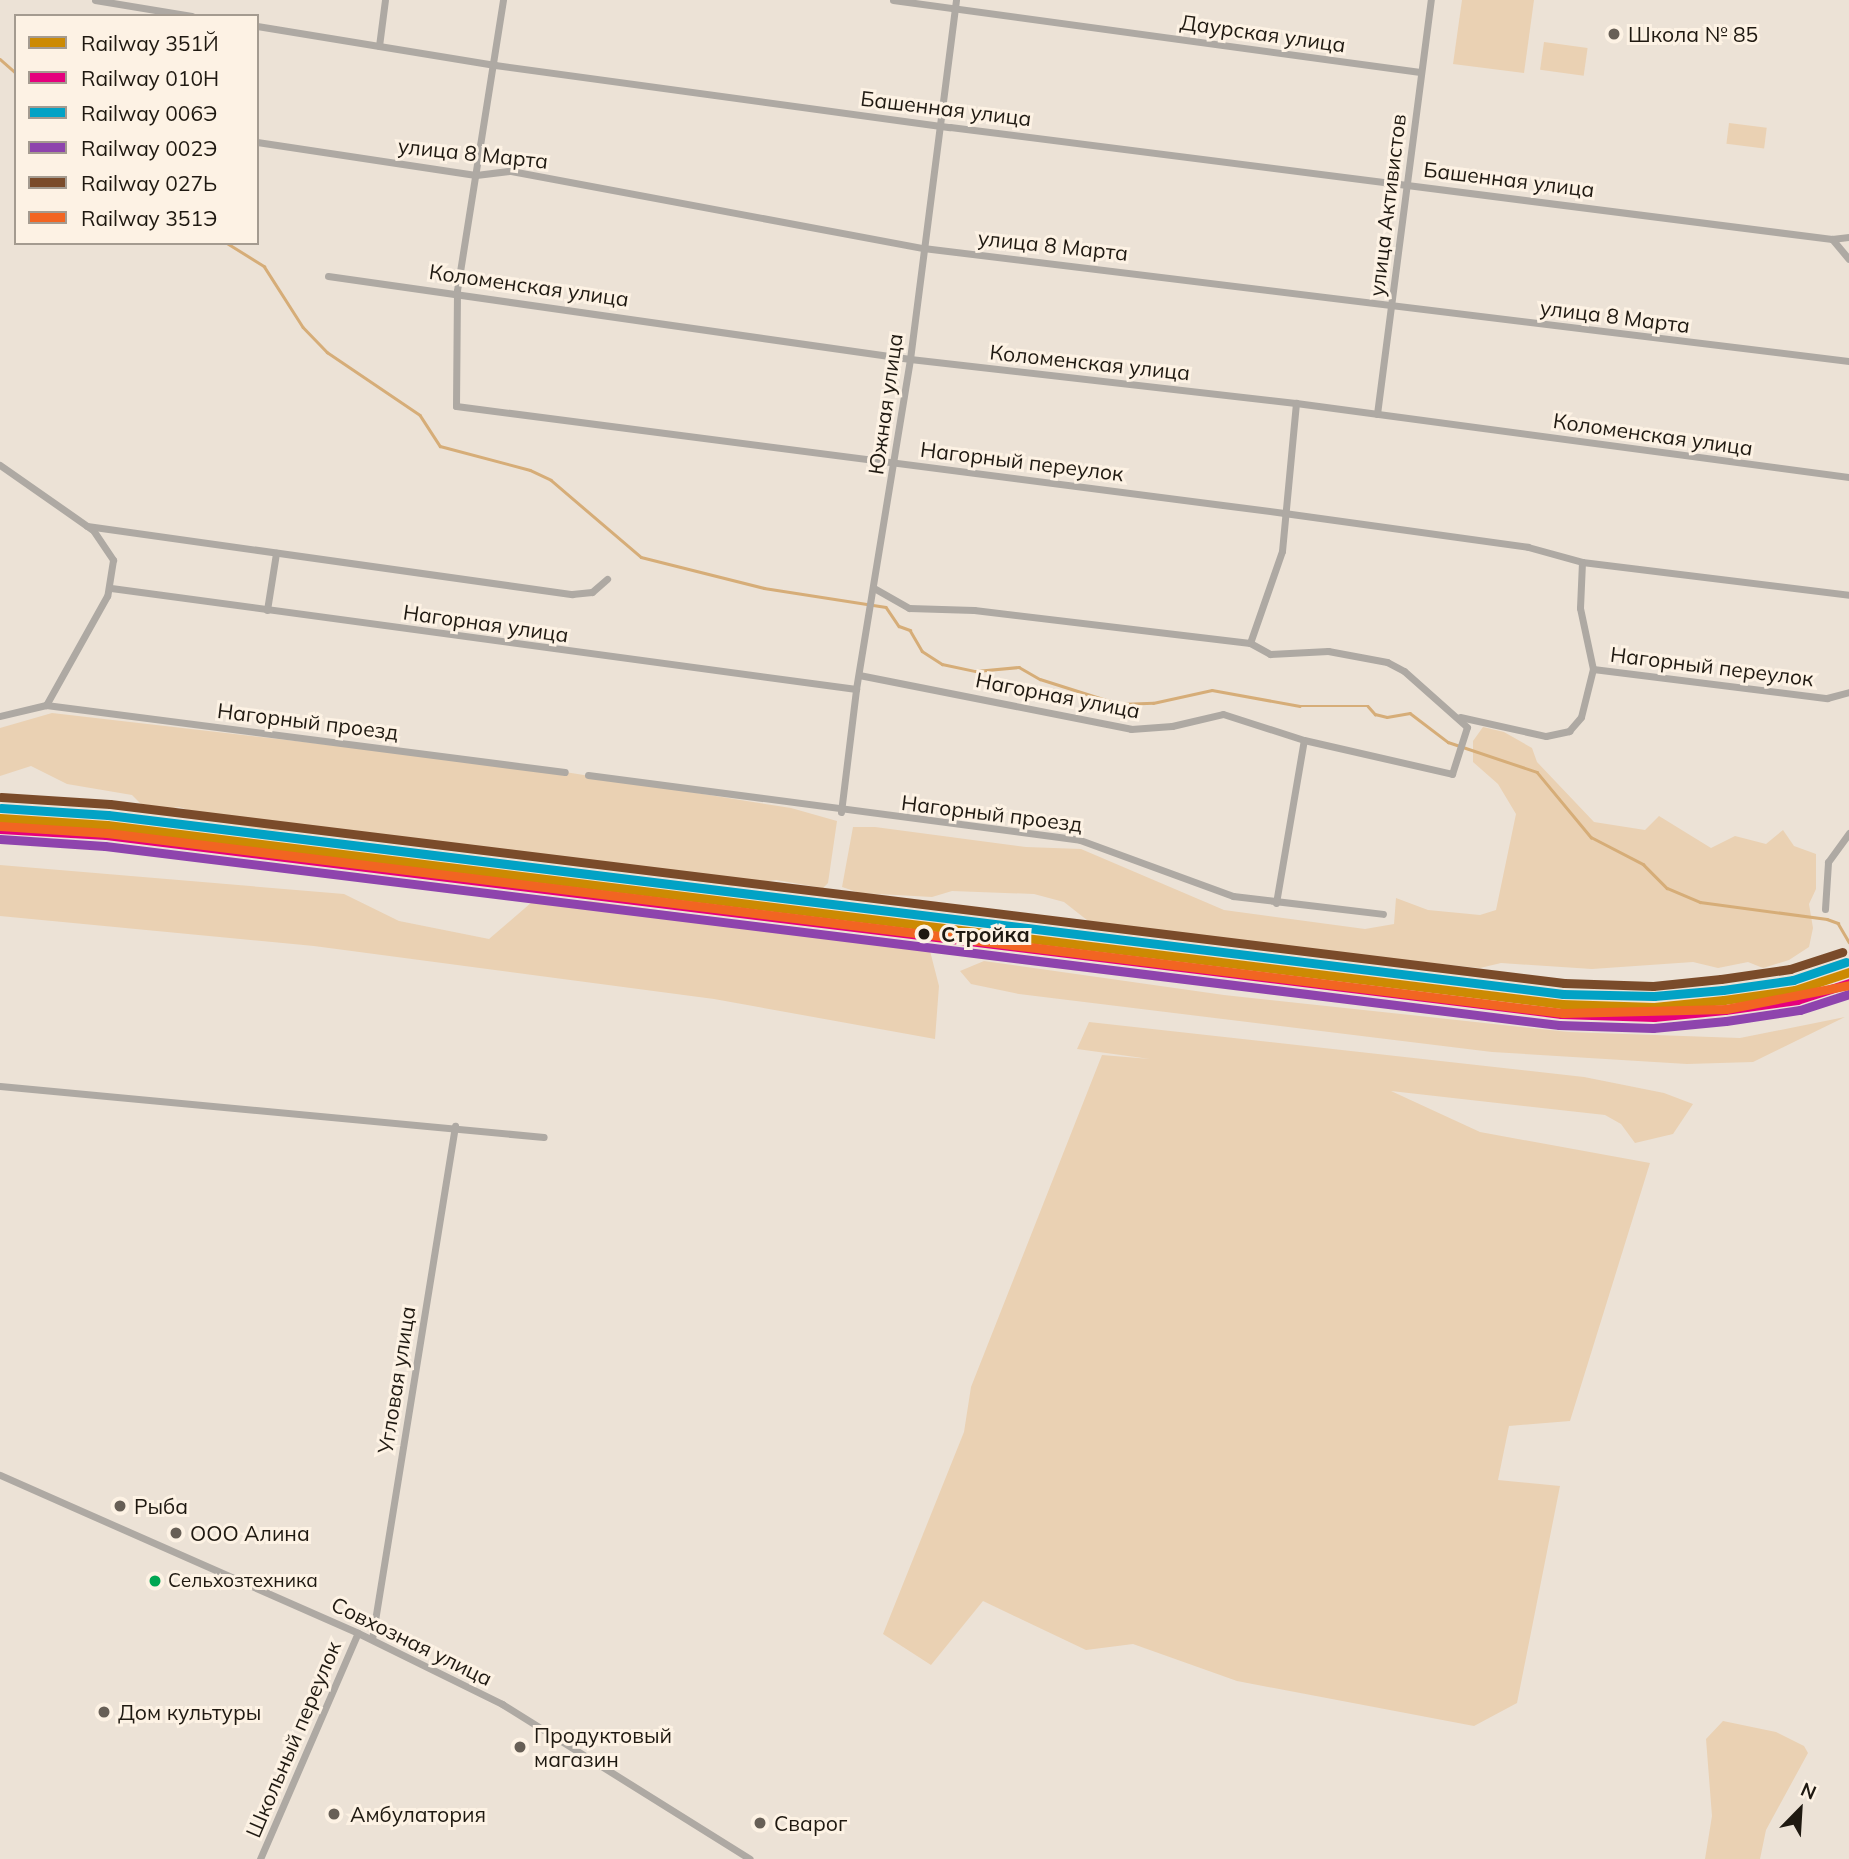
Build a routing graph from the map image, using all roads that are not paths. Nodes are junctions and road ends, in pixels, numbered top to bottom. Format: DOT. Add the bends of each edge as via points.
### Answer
graph roads {
  1 [pos="95,0"];
  2 [pos="385,0"];
  3 [pos="503,0"];
  4 [pos="893,0"];
  5 [pos="956,0"];
  6 [pos="1432,0"];
  7 [pos="955,9"];
  8 [pos="180,14"];
  9 [pos="259,26"];
  10 [pos="379,46"];
  11 [pos="495,65"];
  12 [pos="1420,72"];
  13 [pos="940,126"];
  14 [pos="259,142"];
  15 [pos="476,175"];
  16 [pos="1409,183"];
  17 [pos="1849,237"];
  18 [pos="1832,239"];
  19 [pos="923,248"];
  20 [pos="1849,259"];
  21 [pos="328,276"];
  22 [pos="457,291"];
  23 [pos="1393,306"];
  24 [pos="910,359"];
  25 [pos="1849,361"];
  26 [pos="1296,403"];
  27 [pos="1377,414"];
  28 [pos="895,463"];
  29 [pos="0,465"];
  30 [pos="1849,477"];
  31 [pos="1284,513"];
  32 [pos="87,526"];
  33 [pos="276,552"];
  34 [pos="1582,562"];
  35 [pos="607,579"];
  36 [pos="111,588"];
  37 [pos="874,588"];
  38 [pos="1849,595"];
  39 [pos="267,610"];
  40 [pos="1250,643"];
  41 [pos="1593,669"];
  42 [pos="859,675"];
  43 [pos="856,689"];
  44 [pos="1849,692"];
  45 [pos="46,705"];
  46 [pos="0,716"];
  47 [pos="1460,717"];
  48 [pos="1304,740"];
  49 [pos="565,772"];
  50 [pos="588,775"];
  51 [pos="841,812"];
  52 [pos="1849,834"];
  53 [pos="1276,903"];
  54 [pos="1825,909"];
  55 [pos="1383,914"];
  56 [pos="0,1086"];
  57 [pos="455,1126"];
  58 [pos="544,1138"];
  59 [pos="0,1475"];
  60 [pos="358,1633"];
  61 [pos="372,1639"];
  62 [pos="260,1859"];
  63 [pos="750,1859"];
  1 -- 8 [label="street"];
  2 -- 10 [label="street"];
  3 -- 11 [label="street"];
  4 -- 7 [label="street, Даурская улица"];
  5 -- 7 [label="street, Южная улица"];
  6 -- 12 [label="street, улица Активистов"];
  7 -- 12 [label="street, Даурская улица"];
  7 -- 13 [label="street, Южная улица"];
  9 -- 10 [label="street, Башенная улица"];
  10 -- 11 [label="street, Башенная улица"];
  11 -- 13 [label="street, Башенная улица"];
  11 -- 15 [label="street"];
  12 -- 16 [label="street, улица Активистов"];
  13 -- 16 [label="street, Башенная улица"];
  13 -- 19 [label="street, Южная улица"];
  14 -- 15 [label="street, улица 8 Марта"];
  15 -- 19 [label="street, улица 8 Марта" via="511,171"];
  15 -- 22 [label="street"];
  16 -- 18 [label="street, Башенная улица"];
  16 -- 23 [label="street, улица Активистов"];
  17 -- 18 [label="street, Башенная улица"];
  18 -- 20 [label="street"];
  19 -- 23 [label="street, улица 8 Марта"];
  19 -- 24 [label="street, Южная улица"];
  21 -- 22 [label="street, Коломенская улица"];
  22 -- 24 [label="street, Коломенская улица"];
  22 -- 28 [label="street, Нагорный переулок" via="456,406"];
  23 -- 25 [label="street, улица 8 Марта"];
  23 -- 27 [label="street, улица Активистов"];
  24 -- 26 [label="street, Коломенская улица"];
  24 -- 28 [label="street, Южная улица"];
  26 -- 27 [label="street, Коломенская улица"];
  26 -- 31 [label="street"];
  27 -- 30 [label="street, Коломенская улица"];
  28 -- 31 [label="street, Нагорный переулок"];
  28 -- 37 [label="street, Южная улица"];
  29 -- 32 [label="street"];
  31 -- 34 [label="street, Нагорный переулок" via="1528,547"];
  31 -- 40 [label="street" via="1282,551"];
  32 -- 33 [label="street"];
  32 -- 36 [label="street" via="109,549"];
  33 -- 35 [label="street" via="572,594 592,592"];
  33 -- 39 [label="street"];
  34 -- 38 [label="street, Нагорный переулок"];
  34 -- 41 [label="street, Нагорный переулок" via="1580,608"];
  36 -- 39 [label="street, Нагорная улица"];
  36 -- 45 [label="street"];
  37 -- 40 [label="street" via="909,608 974,610"];
  37 -- 42 [label="street, Южная улица"];
  39 -- 43 [label="street, Нагорная улица"];
  40 -- 47 [label="street" via="1270,654 1328,651 1387,662"];
  41 -- 44 [label="street, Нагорный переулок" via="1828,698"];
  41 -- 47 [label="street" via="1581,717 1569,731 1546,736"];
  42 -- 43 [label="street, Южная улица"];
  42 -- 48 [label="street, Нагорная улица" via="1107,726 1149,729 1223,714"];
  43 -- 51 [label="street, Южная улица"];
  45 -- 46 [label="street"];
  45 -- 49 [label="street, Нагорный проезд"];
  47 -- 48 [label="street, Нагорная улица" via="1466,727 1452,774"];
  48 -- 53 [label="street"];
  50 -- 51 [label="street, Нагорный проезд"];
  51 -- 53 [label="street, Нагорный проезд" via="1080,840 1197,886"];
  52 -- 54 [label="street" via="1828,862"];
  53 -- 55 [label="street, Нагорный проезд"];
  56 -- 57 [label="street"];
  57 -- 58 [label="street"];
  57 -- 61 [label="street, Угловая улица"];
  59 -- 60 [label="street, Совхозная улица"];
  60 -- 61 [label="street, Совхозная улица"];
  60 -- 62 [label="street, Школьный переулок"];
  61 -- 63 [label="street, Совхозная улица" via="502,1704"];
}
